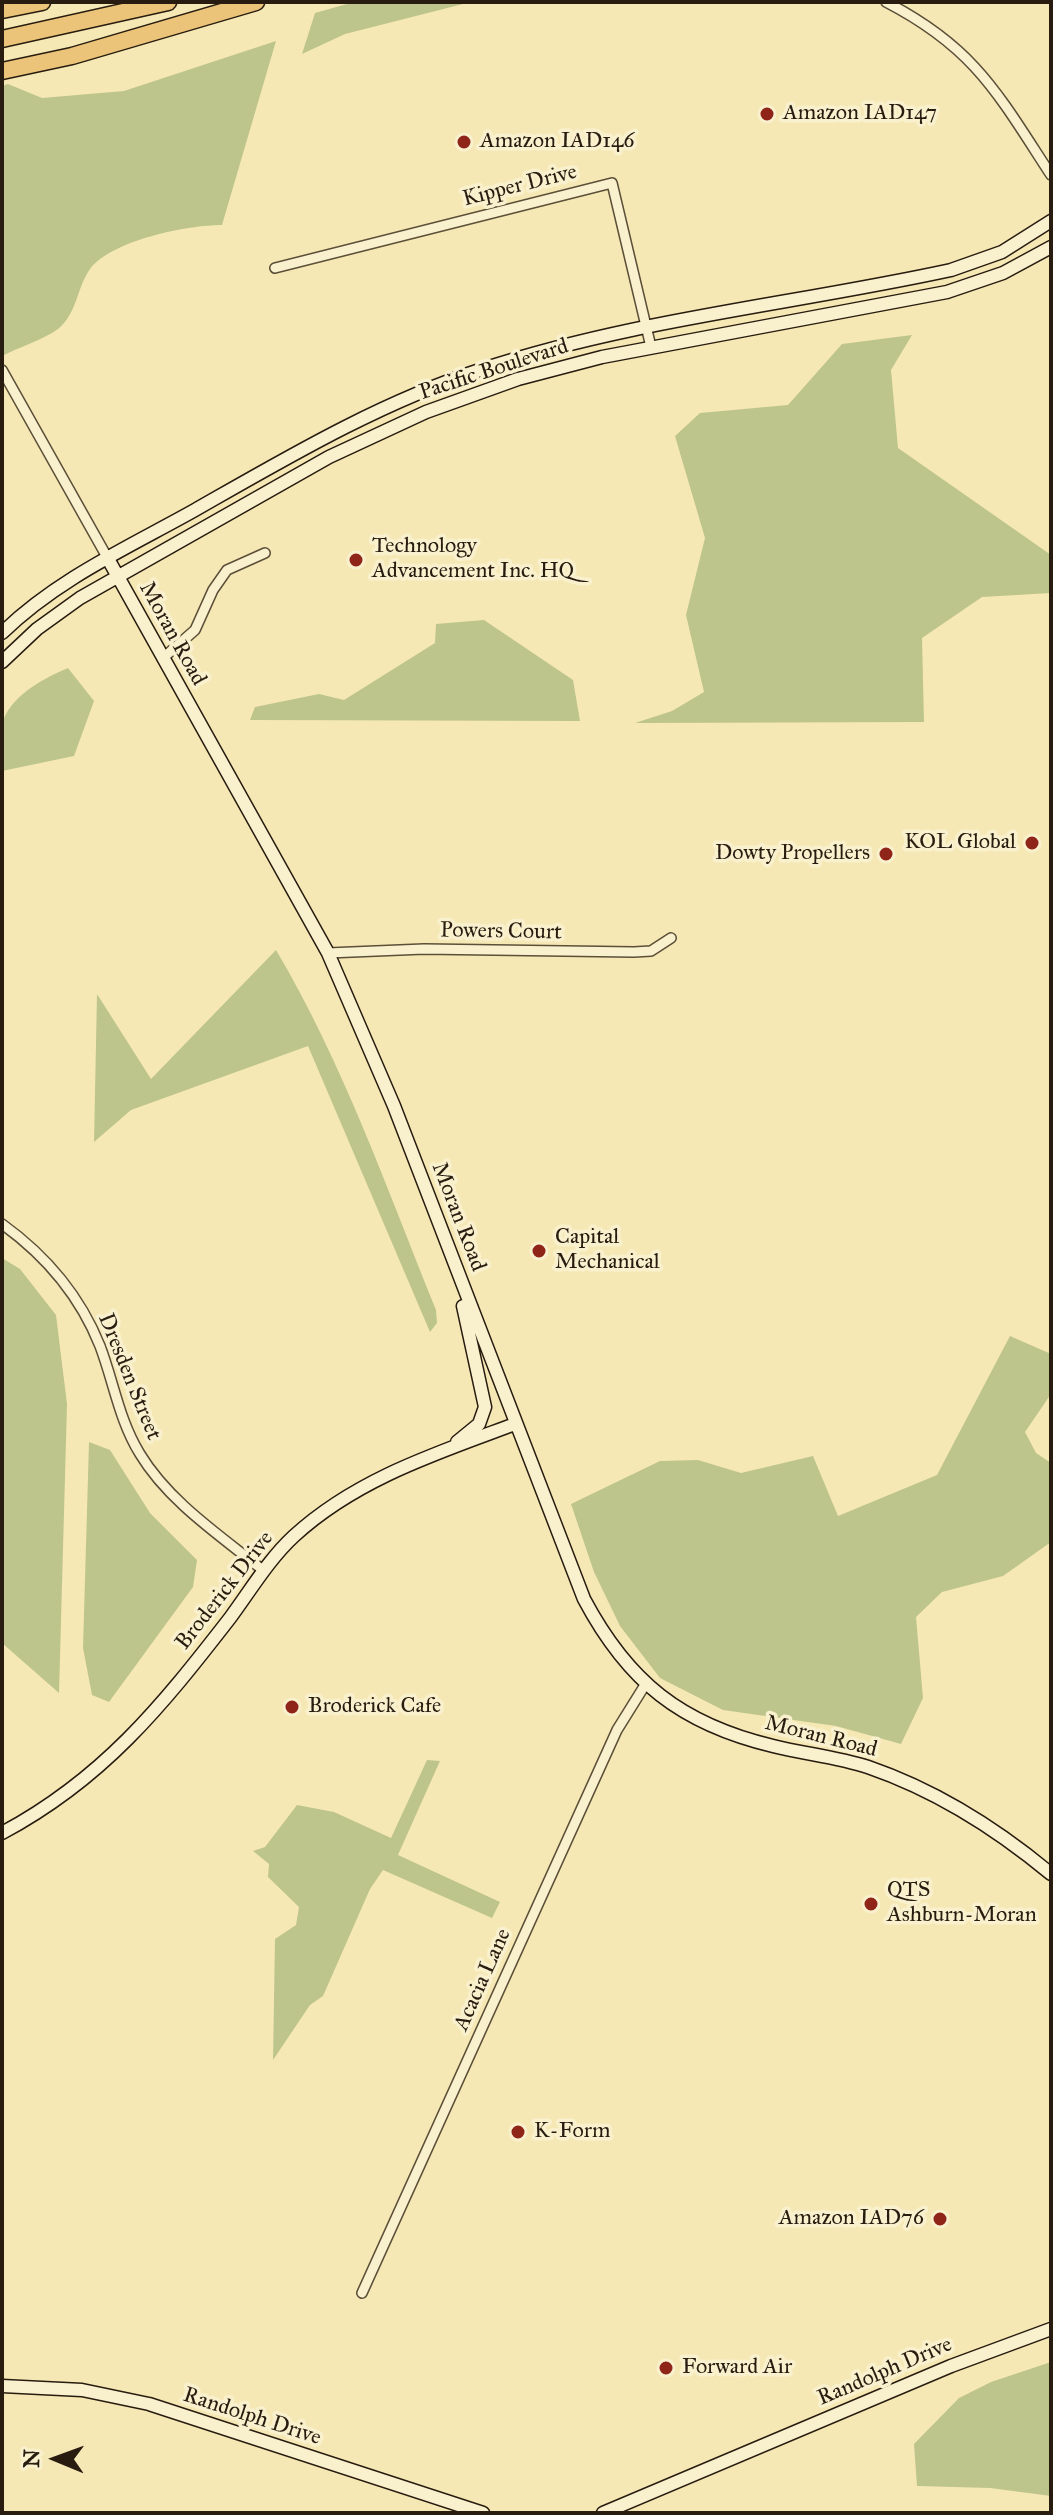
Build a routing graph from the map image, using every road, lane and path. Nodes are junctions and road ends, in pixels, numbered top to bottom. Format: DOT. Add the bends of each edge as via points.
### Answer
graph roads {
  1 [pos="42,2"];
  2 [pos="168,2"];
  3 [pos="256,2"];
  4 [pos="886,2"];
  5 [pos="2,10"];
  6 [pos="2,39"];
  7 [pos="2,71"];
  8 [pos="1051,175"];
  9 [pos="1051,221"];
  10 [pos="1051,247"];
  11 [pos="275,268"];
  12 [pos="647,326"];
  13 [pos="651,347"];
  14 [pos="2,370"];
  15 [pos="265,553"];
  16 [pos="107,557"];
  17 [pos="117,577"];
  18 [pos="2,633"];
  19 [pos="163,658"];
  20 [pos="2,662"];
  21 [pos="671,938"];
  22 [pos="328,953"];
  23 [pos="2,1224"];
  24 [pos="452,1256"];
  25 [pos="515,1424"];
  26 [pos="449,1449"];
  27 [pos="264,1571"];
  28 [pos="645,1685"];
  29 [pos="2,1833"];
  30 [pos="1051,1874"];
  31 [pos="362,2293"];
  32 [pos="1051,2329"];
  33 [pos="2,2386"];
  34 [pos="483,2513"];
  35 [pos="603,2513"];
  1 -- 5 [label="highway"];
  2 -- 6 [label="highway"];
  3 -- 7 [label="highway"];
  4 -- 8 [label="street" via="928,24 973,63"];
  9 -- 12 [label="street, Pacific Boulevard" via="1002,252 951,270"];
  10 -- 13 [label="street, Pacific Boulevard" via="1003,273 947,292"];
  11 -- 12 [label="street, Kipper Drive" via="612,183"];
  12 -- 13 [label="street, Kipper Drive"];
  12 -- 16 [label="street, Pacific Boulevard" via="523,356 407,398"];
  13 -- 17 [label="street, Pacific Boulevard" via="539,372 426,412 329,457"];
  14 -- 16 [label="street, Moran Road"];
  15 -- 19 [label="street" via="227,570 195,630"];
  16 -- 17 [label="street, Moran Road"];
  16 -- 18 [label="street, Pacific Boulevard" via="36,603"];
  17 -- 19 [label="street, Moran Road"];
  17 -- 20 [label="street, Pacific Boulevard" via="55,615"];
  19 -- 22 [label="street, Moran Road"];
  21 -- 22 [label="street, Powers Court" via="651,951 634,952"];
  22 -- 24 [label="street, Moran Road"];
  23 -- 27 [label="street, Dresden Street" via="55,1271 82,1310 100,1346 124,1424 156,1477"];
  24 -- 25 [label="street, Moran Road"];
  24 -- 26 [label="street" via="485,1407 479,1424"];
  25 -- 26 [label="street, Broderick Drive"];
  25 -- 28 [label="street, Moran Road" via="584,1599 620,1658"];
  26 -- 27 [label="street, Broderick Drive" via="342,1499 291,1538"];
  27 -- 29 [label="street, Broderick Drive" via="134,1737 78,1784"];
  28 -- 30 [label="street, Moran Road" via="725,1732 836,1758 906,1782 1017,1846"];
  28 -- 31 [label="street, Acacia Lane" via="617,1730"];
  32 -- 35 [label="street, Randolph Drive"];
  33 -- 34 [label="street, Randolph Drive" via="82,2390 149,2404"];
}
